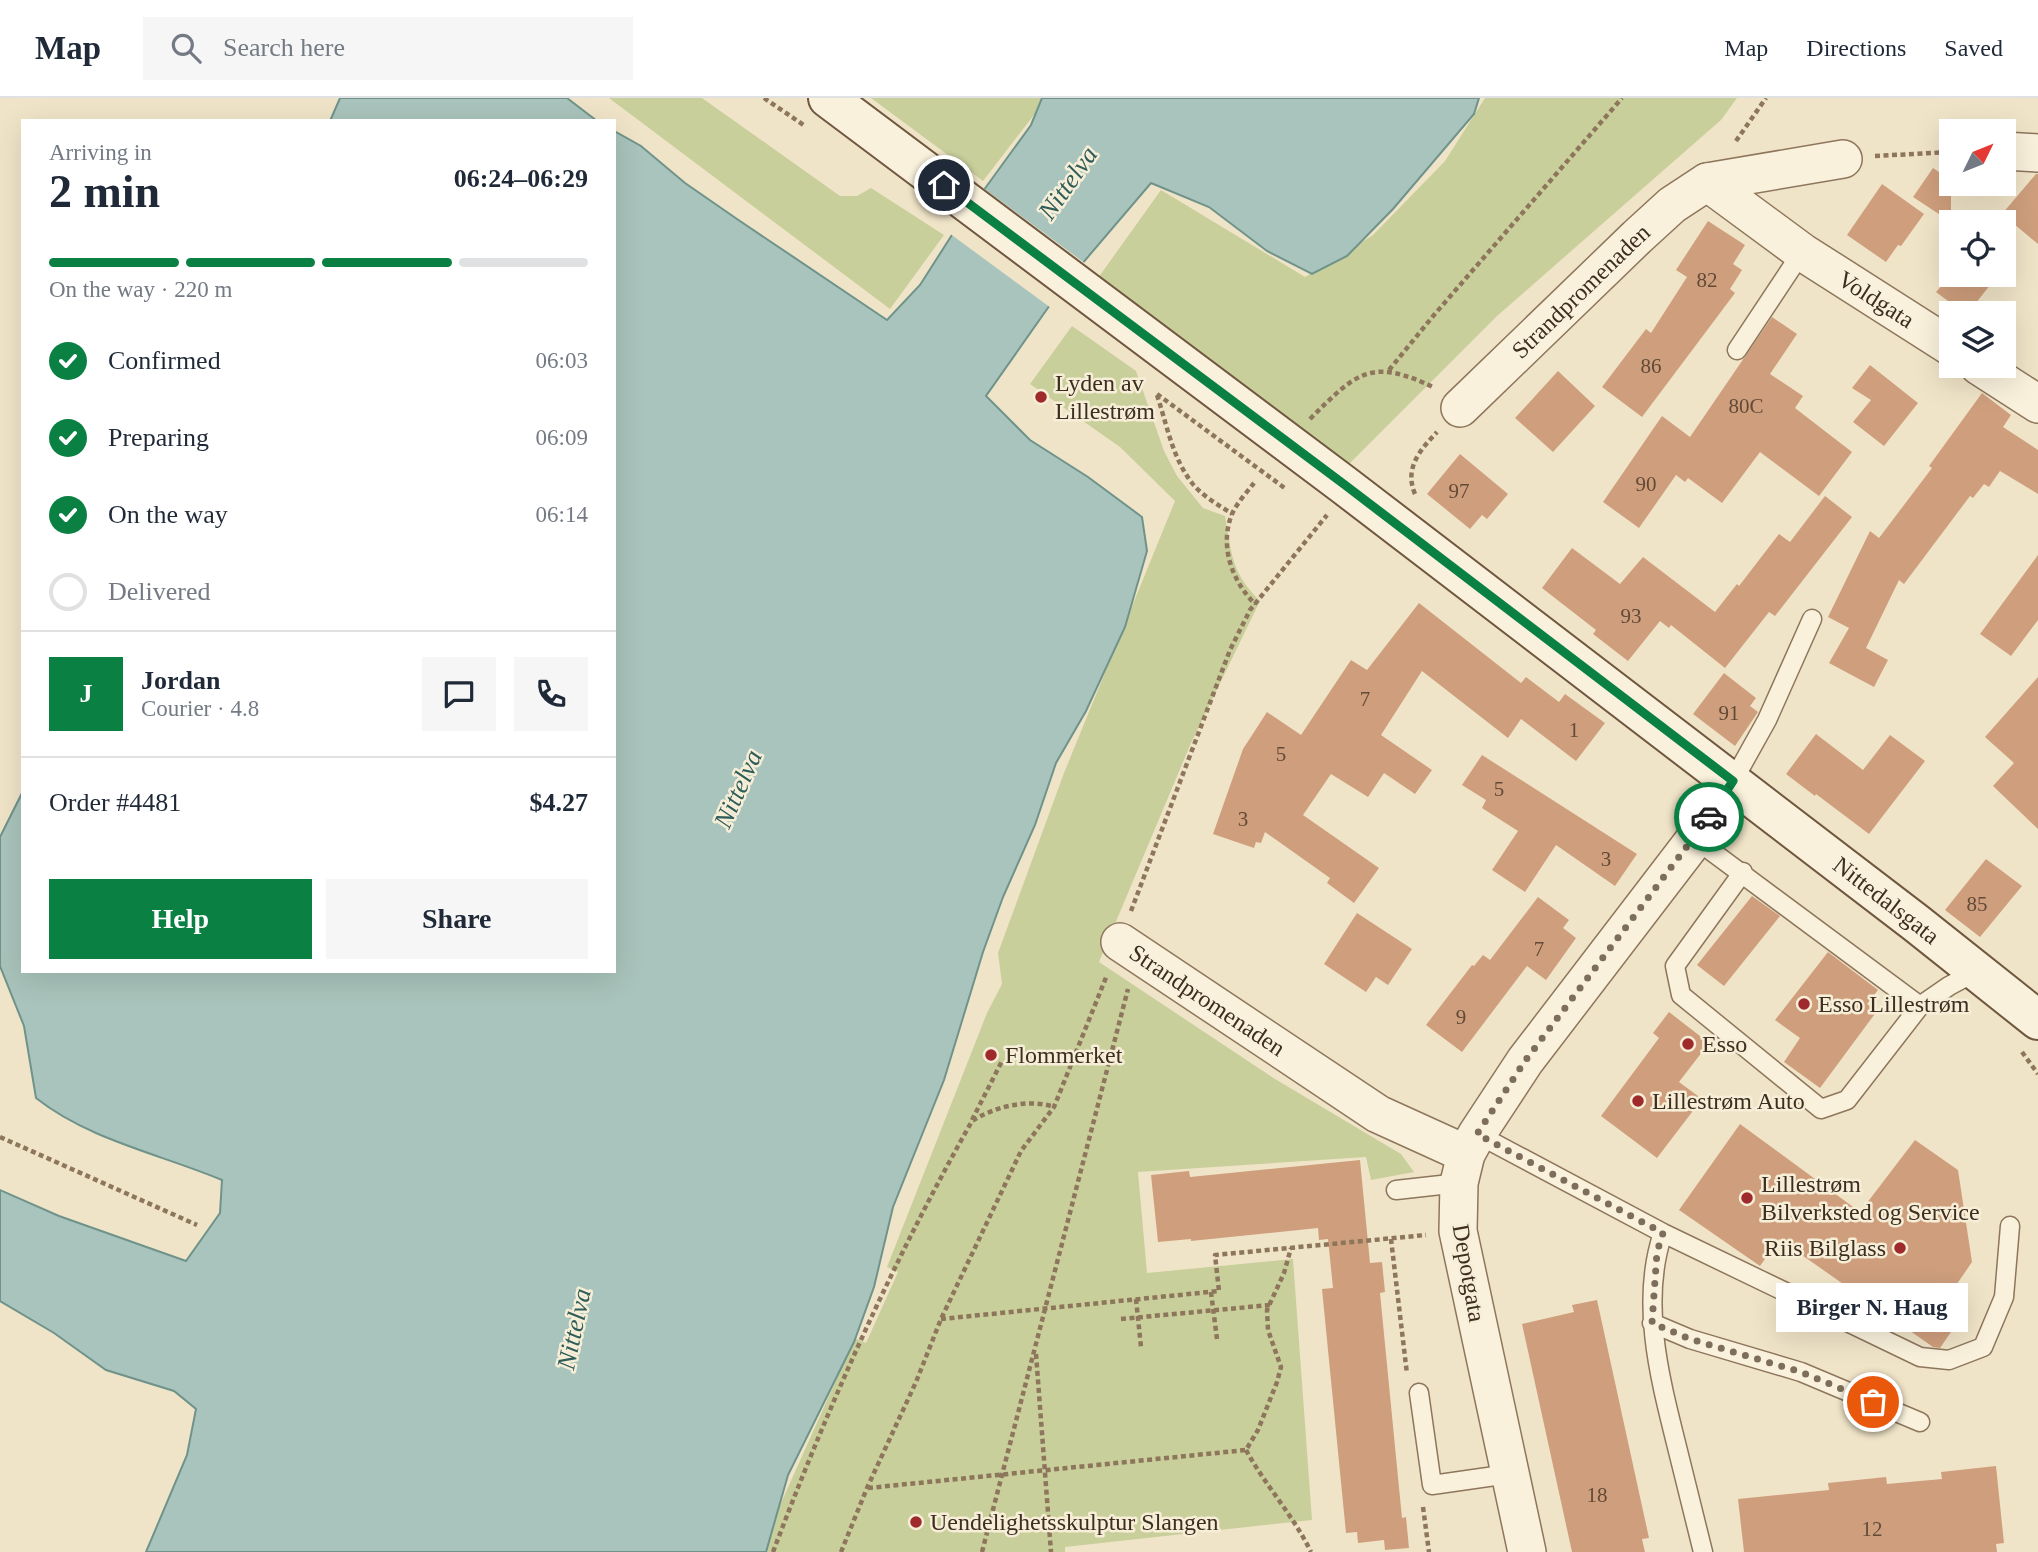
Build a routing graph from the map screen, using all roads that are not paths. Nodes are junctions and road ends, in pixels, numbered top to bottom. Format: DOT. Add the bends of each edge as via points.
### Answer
graph roads {
  1 [pos="828,98"];
  2 [pos="2016,152"];
  3 [pos="2038,153"];
  4 [pos="1843,159"];
  5 [pos="1707,182"];
  6 [pos="1802,252"];
  7 [pos="1939,339"];
  8 [pos="1737,350"];
  9 [pos="1998,378"];
  10 [pos="2038,404"];
  11 [pos="1460,408"];
  12 [pos="1812,619"];
  13 [pos="1733,781"];
  14 [pos="1695,839"];
  15 [pos="1743,872"];
  16 [pos="1129,948"];
  17 [pos="1977,971"];
  18 [pos="1920,1006"];
  19 [pos="2038,1020"];
  20 [pos="1467,1157"];
  21 [pos="1396,1189"];
  22 [pos="2010,1226"];
  23 [pos="1663,1233"];
  24 [pos="1652,1323"];
  25 [pos="1419,1393"];
  26 [pos="1920,1422"];
  27 [pos="1509,1474"];
  28 [pos="1527,1552"];
  29 [pos="1703,1552"];
  1 -- 13 [label="main road, Nittedalsgata"];
  2 -- 3 [label="street"];
  4 -- 5 [label="street"];
  5 -- 6 [label="street, Voldgata"];
  5 -- 11 [label="street, Strandpromenaden" via="1672,205 1637,237"];
  6 -- 7 [label="street, Voldgata"];
  6 -- 8 [label="lane"];
  9 -- 10 [label="street"];
  12 -- 13 [label="lane" via="1768,720"];
  13 -- 14 [label="street"];
  13 -- 17 [label="main road, Nittedalsgata"];
  14 -- 15 [label="lane"];
  14 -- 20 [label="street" via="1525,1061"];
  15 -- 18 [label="lane"];
  15 -- 18 [label="lane" via="1675,966 1681,995 1821,1109 1847,1100"];
  16 -- 20 [label="street, Strandpromenaden" via="1378,1114"];
  17 -- 18 [label="lane"];
  17 -- 19 [label="main road, Nittedalsgata"];
  20 -- 21 [label="lane"];
  20 -- 23 [label="lane"];
  20 -- 27 [label="street, Depotgata" via="1458,1231"];
  22 -- 23 [label="lane" via="2004,1297 1983,1347 1949,1360 1920,1357"];
  23 -- 24 [label="lane" via="1657,1252"];
  24 -- 26 [label="lane" via="1801,1372"];
  24 -- 29 [label="lane" via="1660,1379"];
  25 -- 27 [label="lane" via="1432,1485"];
  27 -- 28 [label="street, Depotgata"];
}
